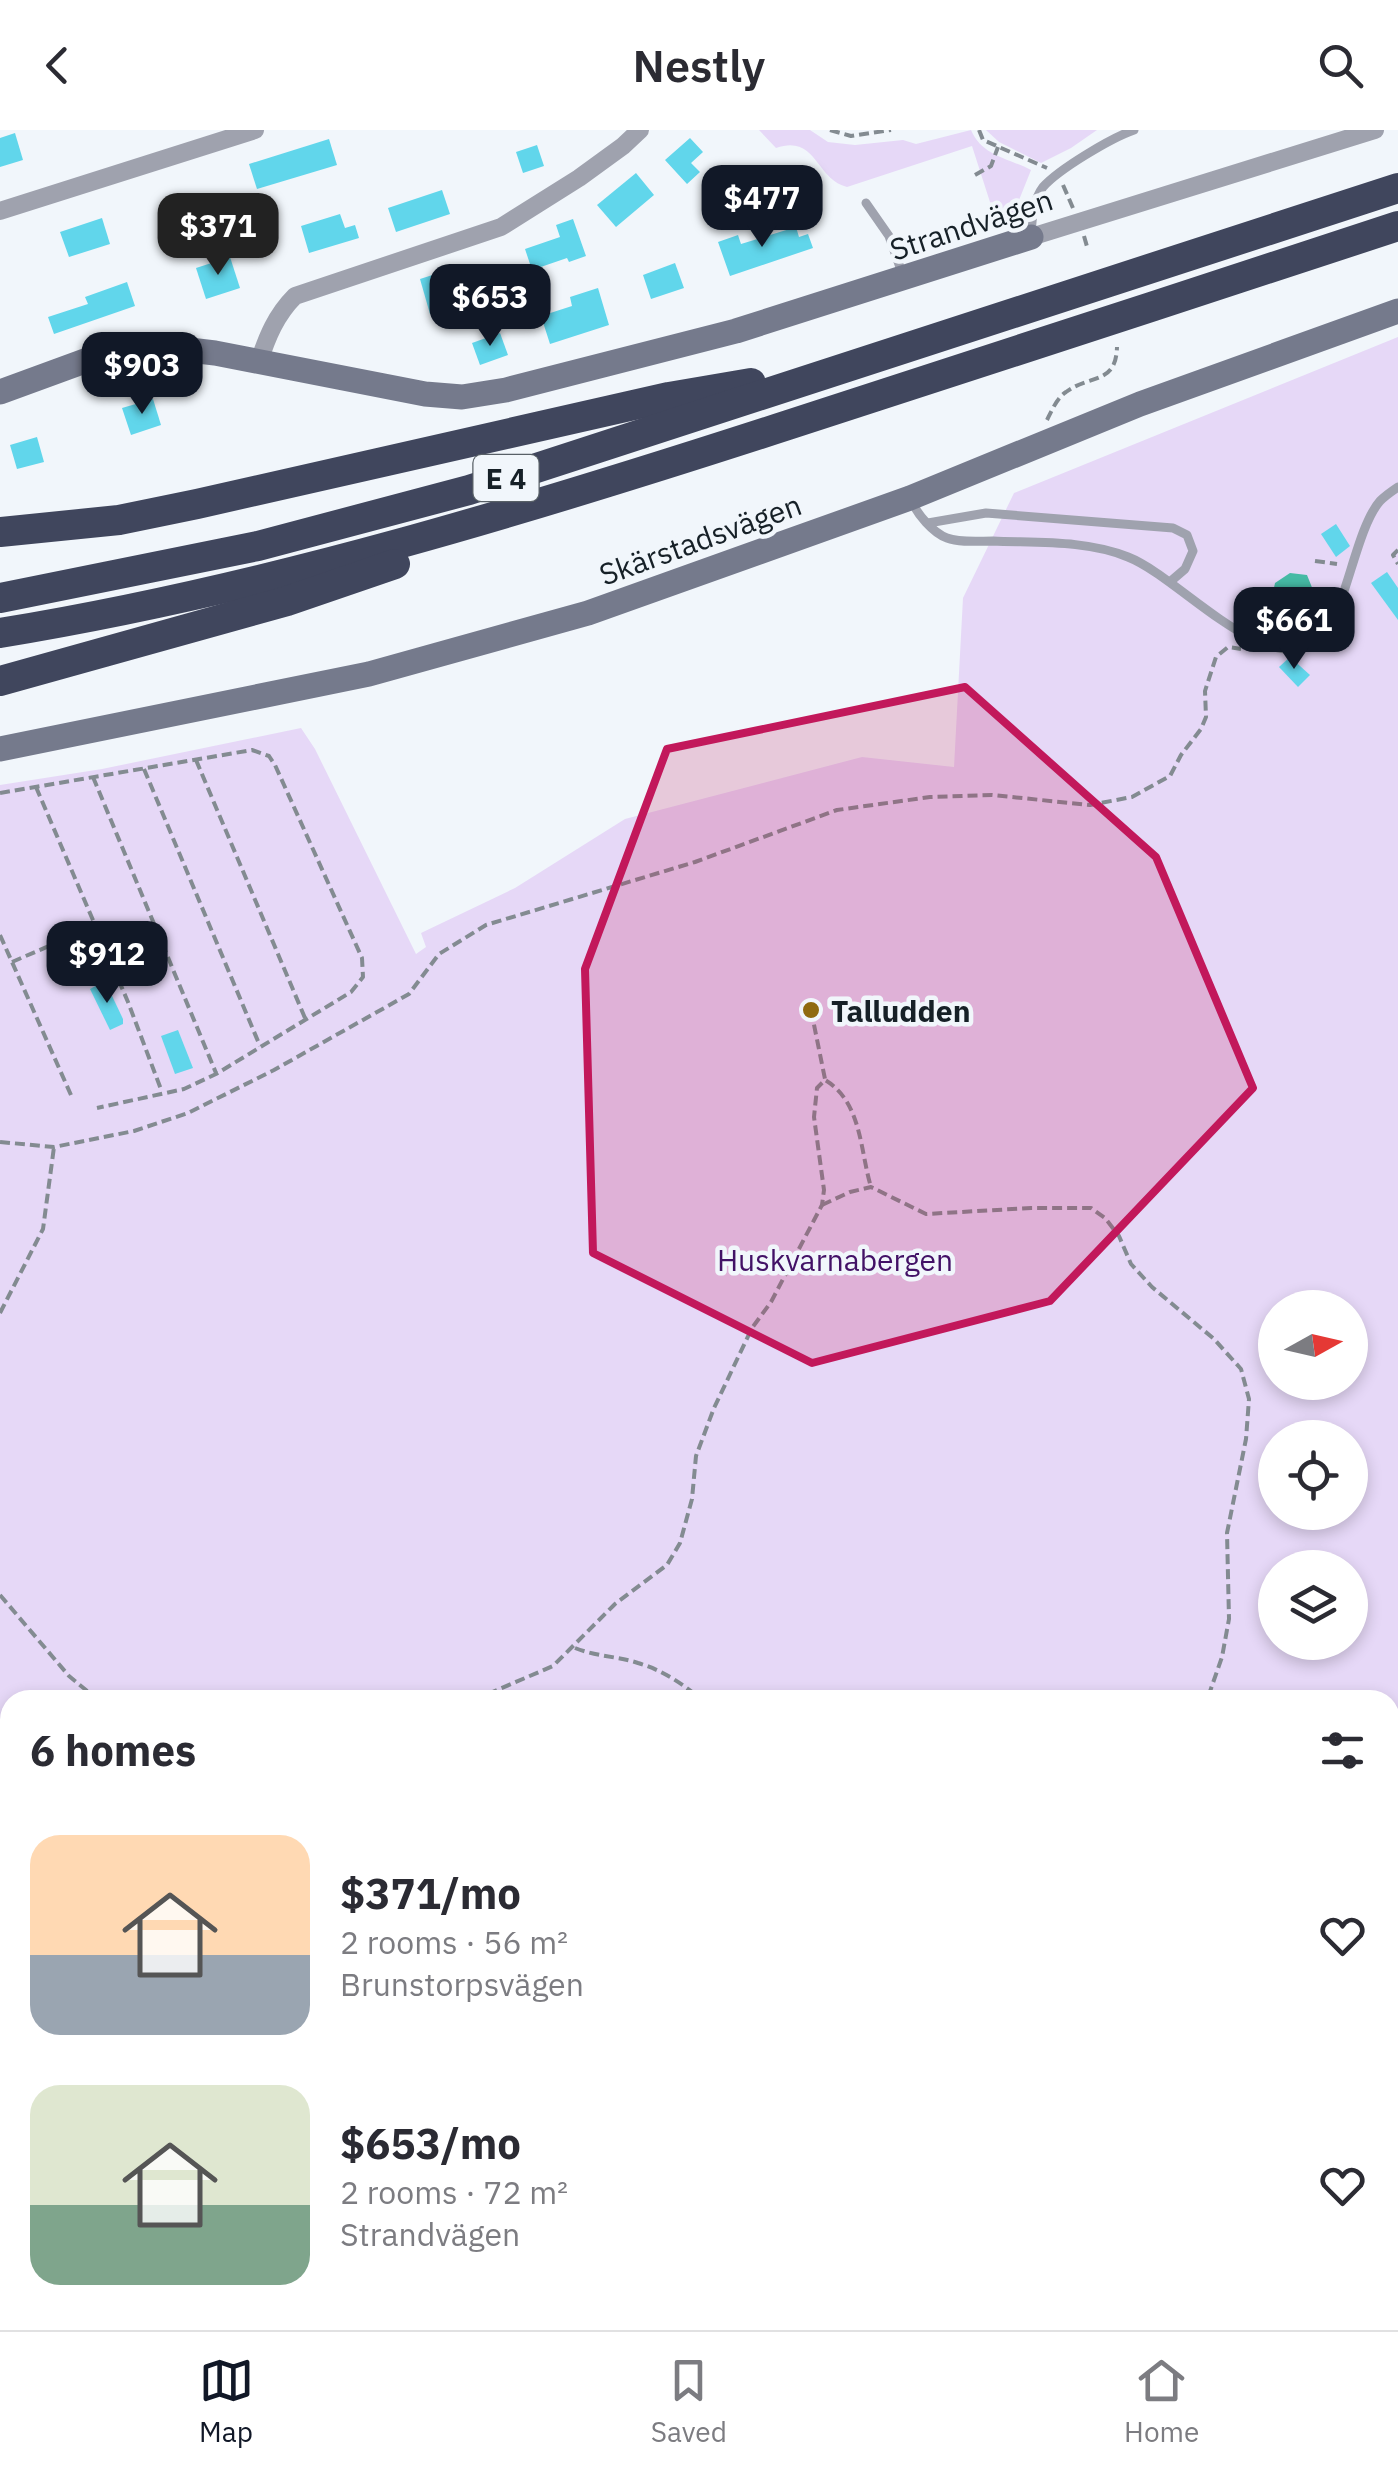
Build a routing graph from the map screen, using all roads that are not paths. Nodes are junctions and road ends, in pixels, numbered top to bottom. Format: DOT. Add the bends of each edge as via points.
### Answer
graph roads {
  1 [pos="255,130"];
  2 [pos="640,130"];
  3 [pos="1375,130"];
  4 [pos="1128,131"];
  5 [pos="1398,188"];
  6 [pos="866,203"];
  7 [pos="0,211"];
  8 [pos="1398,226"];
  9 [pos="1031,237"];
  10 [pos="904,280"];
  11 [pos="1398,310"];
  12 [pos="258,362"];
  13 [pos="857,364"];
  14 [pos="0,392"];
  15 [pos="1398,487"];
  16 [pos="572,494"];
  17 [pos="910,498"];
  18 [pos="928,523"];
  19 [pos="0,532"];
  20 [pos="1170,581"];
  21 [pos="0,598"];
  22 [pos="0,633"];
  23 [pos="0,681"];
  24 [pos="0,749"];
  1 -- 7 [label="street"];
  2 -- 12 [label="street" via="501,227 295,296 269,332"];
  3 -- 9 [label="street, Strandvägen"];
  4 -- 9 [label="lane" via="1042,188"];
  5 -- 13 [label="highway, E 4"];
  6 -- 10 [label="lane" via="889,236"];
  8 -- 16 [label="highway, E 4"];
  9 -- 10 [label="main road, Strandvägen"];
  10 -- 12 [label="main road, Strandvägen" via="736,332 462,397"];
  11 -- 17 [label="main road, Skärstadsvägen" via="1140,404"];
  12 -- 14 [label="main road, Strandvägen" via="134,348"];
  13 -- 19 [label="highway" via="669,397 150,514"];
  13 -- 21 [label="highway, E 4" via="450,495 258,546"];
  15 -- 20 [label="lane" via="1379,502 1334,617 1316,644 1267,646"];
  16 -- 22 [label="highway, E 4" via="266,580"];
  16 -- 23 [label="highway" via="428,553 287,600"];
  17 -- 18 [label="lane"];
  17 -- 24 [label="main road, Skärstadsvägen" via="465,650"];
  18 -- 20 [label="lane" via="946,538 1118,554"];
  18 -- 20 [label="lane" via="986,513 1173,528 1188,535 1194,550"];
}
